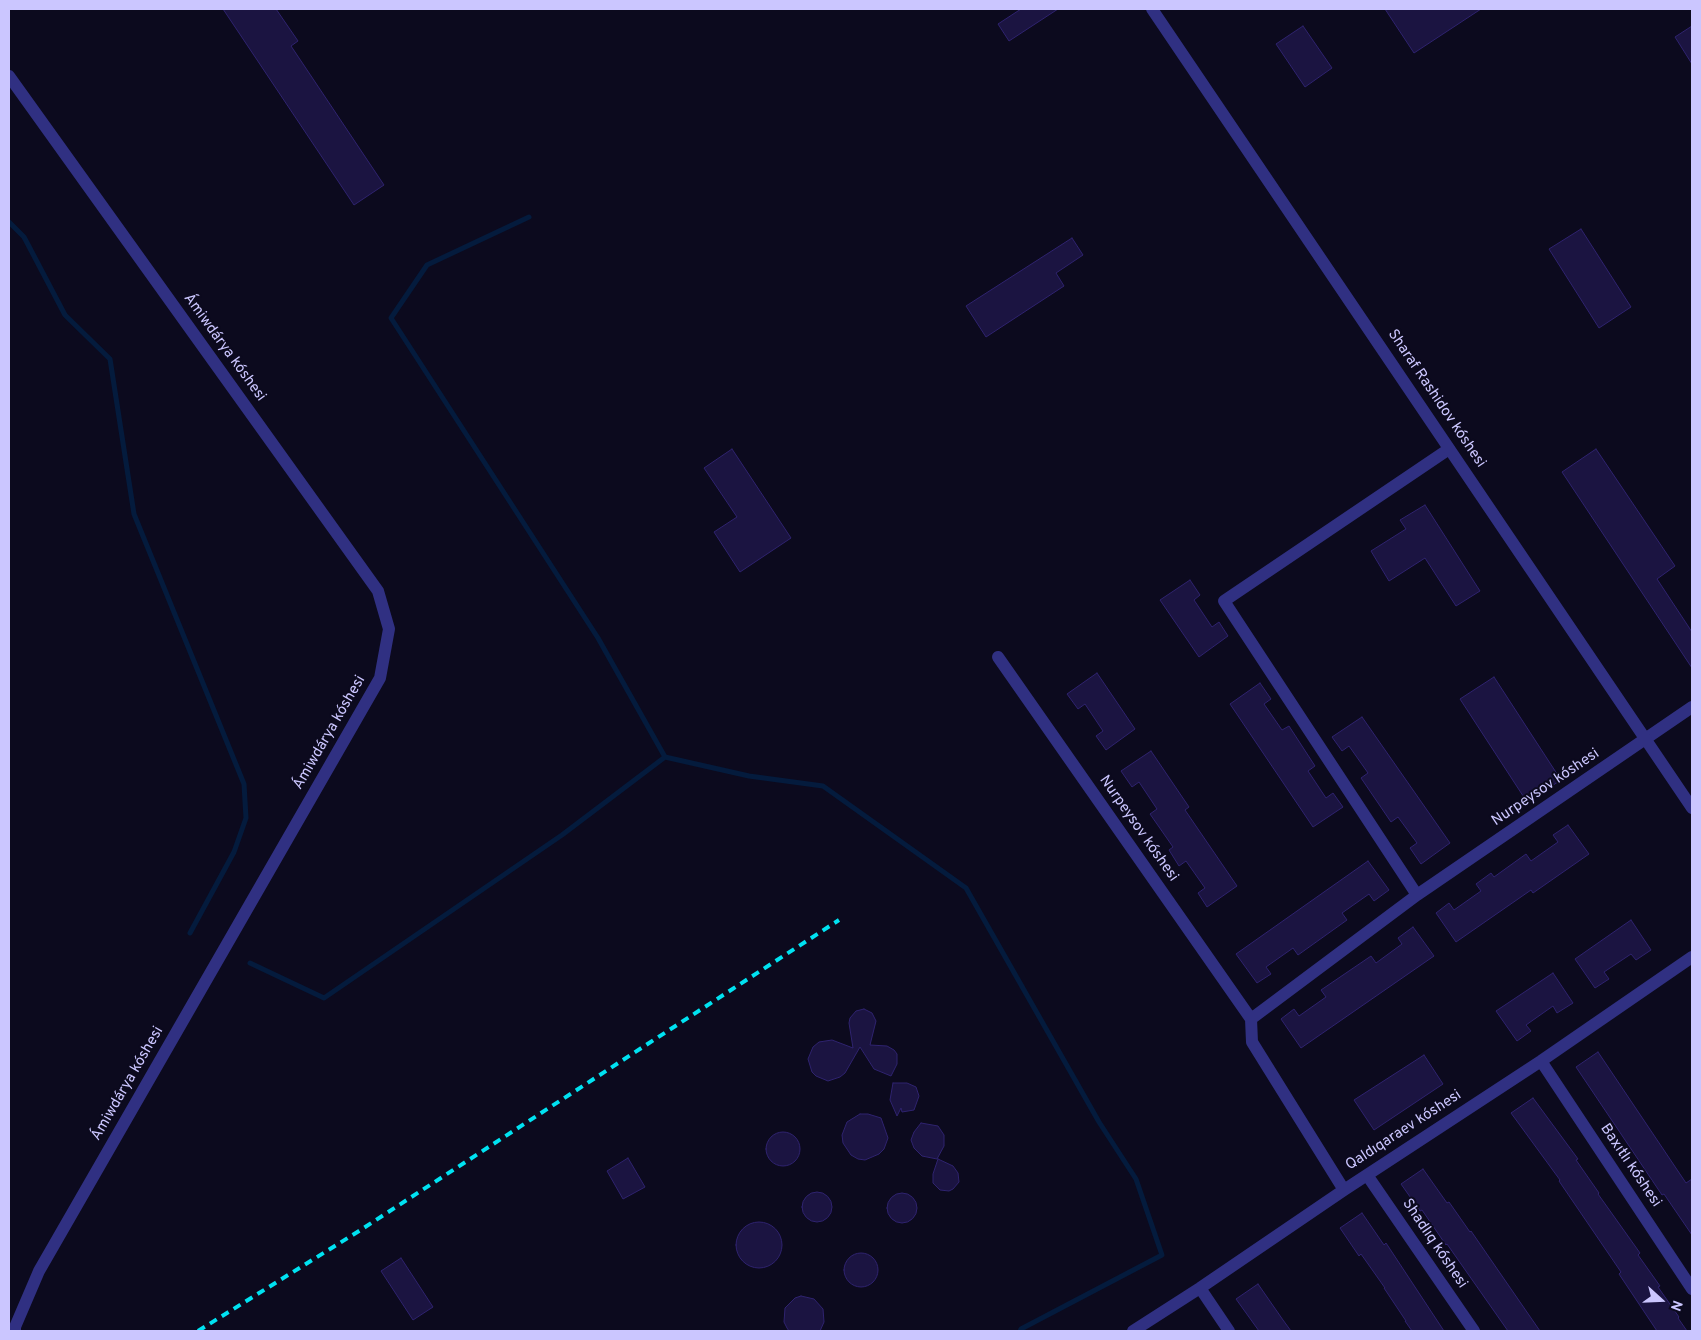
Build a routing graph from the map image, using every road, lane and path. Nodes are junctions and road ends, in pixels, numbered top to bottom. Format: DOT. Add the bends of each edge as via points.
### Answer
graph roads {
  1 [pos="1152,9"];
  2 [pos="9,76"];
  3 [pos="1449,449"];
  4 [pos="998,657"];
  5 [pos="1692,707"];
  6 [pos="1646,739"];
  7 [pos="1692,808"];
  8 [pos="1417,895"];
  9 [pos="1692,957"];
  10 [pos="1251,1019"];
  11 [pos="1541,1061"];
  12 [pos="1368,1175"];
  13 [pos="1344,1190"];
  14 [pos="1200,1288"];
  15 [pos="1692,1289"];
  16 [pos="15,1331"];
  17 [pos="1133,1331"];
  18 [pos="1229,1331"];
  19 [pos="1474,1331"];
  1 -- 3 [label="street, Sharaf Rashidov kóshesi"];
  2 -- 16 [label="street, Ámiwdárya kóshesi" via="378,591 389,629 380,678 39,1271"];
  3 -- 6 [label="street, Sharaf Rashidov kóshesi"];
  3 -- 8 [label="street" via="1224,601"];
  4 -- 10 [label="street, Nurpeysov kóshesi"];
  5 -- 6 [label="street, Nurpeysov kóshesi"];
  6 -- 7 [label="street, Sharaf Rashidov kóshesi"];
  6 -- 8 [label="street, Nurpeysov kóshesi"];
  8 -- 10 [label="street, Nurpeysov kóshesi"];
  9 -- 11 [label="street, Qaldıqaraev kóshesi"];
  10 -- 13 [label="street" via="1252,1042"];
  11 -- 12 [label="street, Qaldıqaraev kóshesi"];
  11 -- 15 [label="street, Baxıtlı kóshesi"];
  12 -- 13 [label="street, Qaldıqaraev kóshesi"];
  12 -- 19 [label="street, Shadlıq kóshesi"];
  13 -- 14 [label="street, Qaldıqaraev kóshesi"];
  14 -- 17 [label="street, Qaldıqaraev kóshesi"];
  14 -- 18 [label="street"];
}
